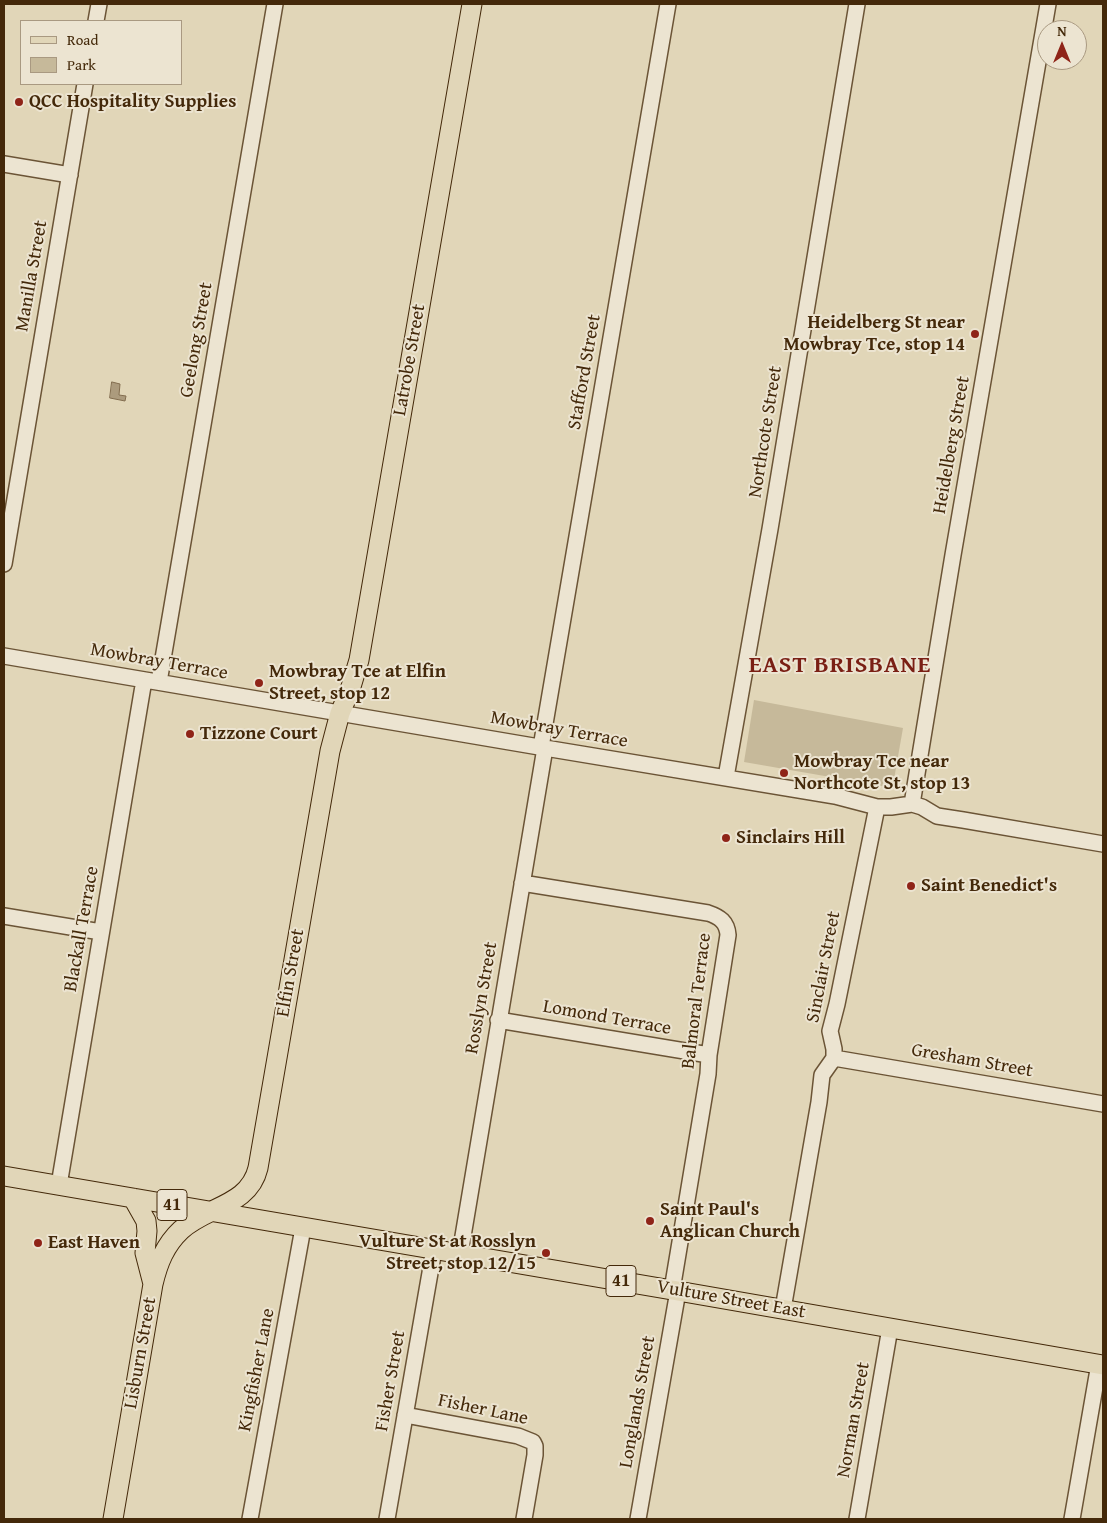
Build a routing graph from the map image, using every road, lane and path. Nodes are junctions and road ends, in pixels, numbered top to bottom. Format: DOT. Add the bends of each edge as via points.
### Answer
graph roads {
  1 [pos="99,4"];
  2 [pos="275,4"];
  3 [pos="472,4"];
  4 [pos="668,4"];
  5 [pos="857,4"];
  6 [pos="1048,4"];
  7 [pos="96,20"];
  8 [pos="85,85"];
  9 [pos="4,164"];
  10 [pos="70,175"];
  11 [pos="4,564"];
  12 [pos="4,656"];
  13 [pos="152,681"];
  14 [pos="340,713"];
  15 [pos="543,748"];
  16 [pos="726,777"];
  17 [pos="912,804"];
  18 [pos="877,807"];
  19 [pos="1103,844"];
  20 [pos="522,883"];
  21 [pos="4,916"];
  22 [pos="101,932"];
  23 [pos="498,1020"];
  24 [pos="708,1056"];
  25 [pos="834,1058"];
  26 [pos="1103,1104"];
  27 [pos="4,1176"];
  28 [pos="59,1185"];
  29 [pos="133,1198"];
  30 [pos="212,1211"];
  31 [pos="303,1228"];
  32 [pos="434,1250"];
  33 [pos="460,1254"];
  34 [pos="153,1284"];
  35 [pos="675,1290"];
  36 [pos="783,1309"];
  37 [pos="890,1328"];
  38 [pos="1101,1365"];
  39 [pos="405,1415"];
  40 [pos="113,1519"];
  41 [pos="250,1519"];
  42 [pos="387,1519"];
  43 [pos="524,1519"];
  44 [pos="638,1519"];
  45 [pos="857,1519"];
  46 [pos="1072,1519"];
  1 -- 7 [label="street"];
  2 -- 13 [label="street, Geelong Street"];
  3 -- 14 [label="main road, Latrobe Street" via="359,660"];
  4 -- 15 [label="street, Stafford Street"];
  5 -- 16 [label="street, Northcote Street"];
  6 -- 17 [label="street, Heidelberg Street"];
  8 -- 10 [label="street, Manilla Street"];
  9 -- 10 [label="street"];
  10 -- 11 [label="street, Manilla Street"];
  12 -- 13 [label="street, Mowbray Terrace"];
  13 -- 14 [label="street, Mowbray Terrace"];
  13 -- 22 [label="street, Blackall Terrace"];
  14 -- 15 [label="street, Mowbray Terrace"];
  14 -- 30 [label="main road, Elfin Street" via="319,809 258,1168 247,1190"];
  15 -- 16 [label="street, Mowbray Terrace"];
  15 -- 20 [label="street, Rosslyn Street"];
  16 -- 18 [label="street, Mowbray Terrace" via="835,796"];
  17 -- 18 [label="street, Mowbray Terrace"];
  17 -- 19 [label="street" via="942,818"];
  18 -- 25 [label="street, Sinclair Street" via="831,1024"];
  20 -- 23 [label="street, Rosslyn Street"];
  20 -- 24 [label="street, Balmoral Terrace" via="719,917 725,923 728,935"];
  21 -- 22 [label="street"];
  22 -- 28 [label="street, Blackall Terrace"];
  23 -- 24 [label="street, Lomond Terrace"];
  23 -- 33 [label="street, Rosslyn Street"];
  24 -- 35 [label="street, Balmoral Terrace" via="708,1074"];
  25 -- 26 [label="street, Gresham Street"];
  25 -- 36 [label="street" via="820,1080 819,1102"];
  27 -- 28 [label="main road, Vulture Street East / 41"];
  28 -- 29 [label="main road, Vulture Street East / 41"];
  29 -- 30 [label="main road, Vulture Street East / 41"];
  29 -- 34 [label="main road" via="146,1223 145,1253"];
  30 -- 31 [label="main road, Vulture Street East / 41"];
  30 -- 34 [label="main road, Lisburn Street" via="186,1226 169,1244 158,1264"];
  31 -- 32 [label="main road, Vulture Street East / 41"];
  31 -- 41 [label="street, Kingfisher Lane"];
  32 -- 33 [label="main road, Vulture Street East / 41"];
  32 -- 39 [label="street, Fisher Street"];
  33 -- 35 [label="main road, Vulture Street East / 41"];
  34 -- 40 [label="main road, Lisburn Street"];
  35 -- 36 [label="main road, Vulture Street East / 41"];
  35 -- 44 [label="street, Longlands Street"];
  36 -- 37 [label="main road, Vulture Street East / 41"];
  37 -- 38 [label="main road, Vulture Street East / 41"];
  37 -- 45 [label="street, Norman Street"];
  38 -- 46 [label="street"];
  39 -- 42 [label="street, Fisher Street"];
  39 -- 43 [label="street, Fisher Lane" via="518,1436 533,1442 535,1455"];
}
